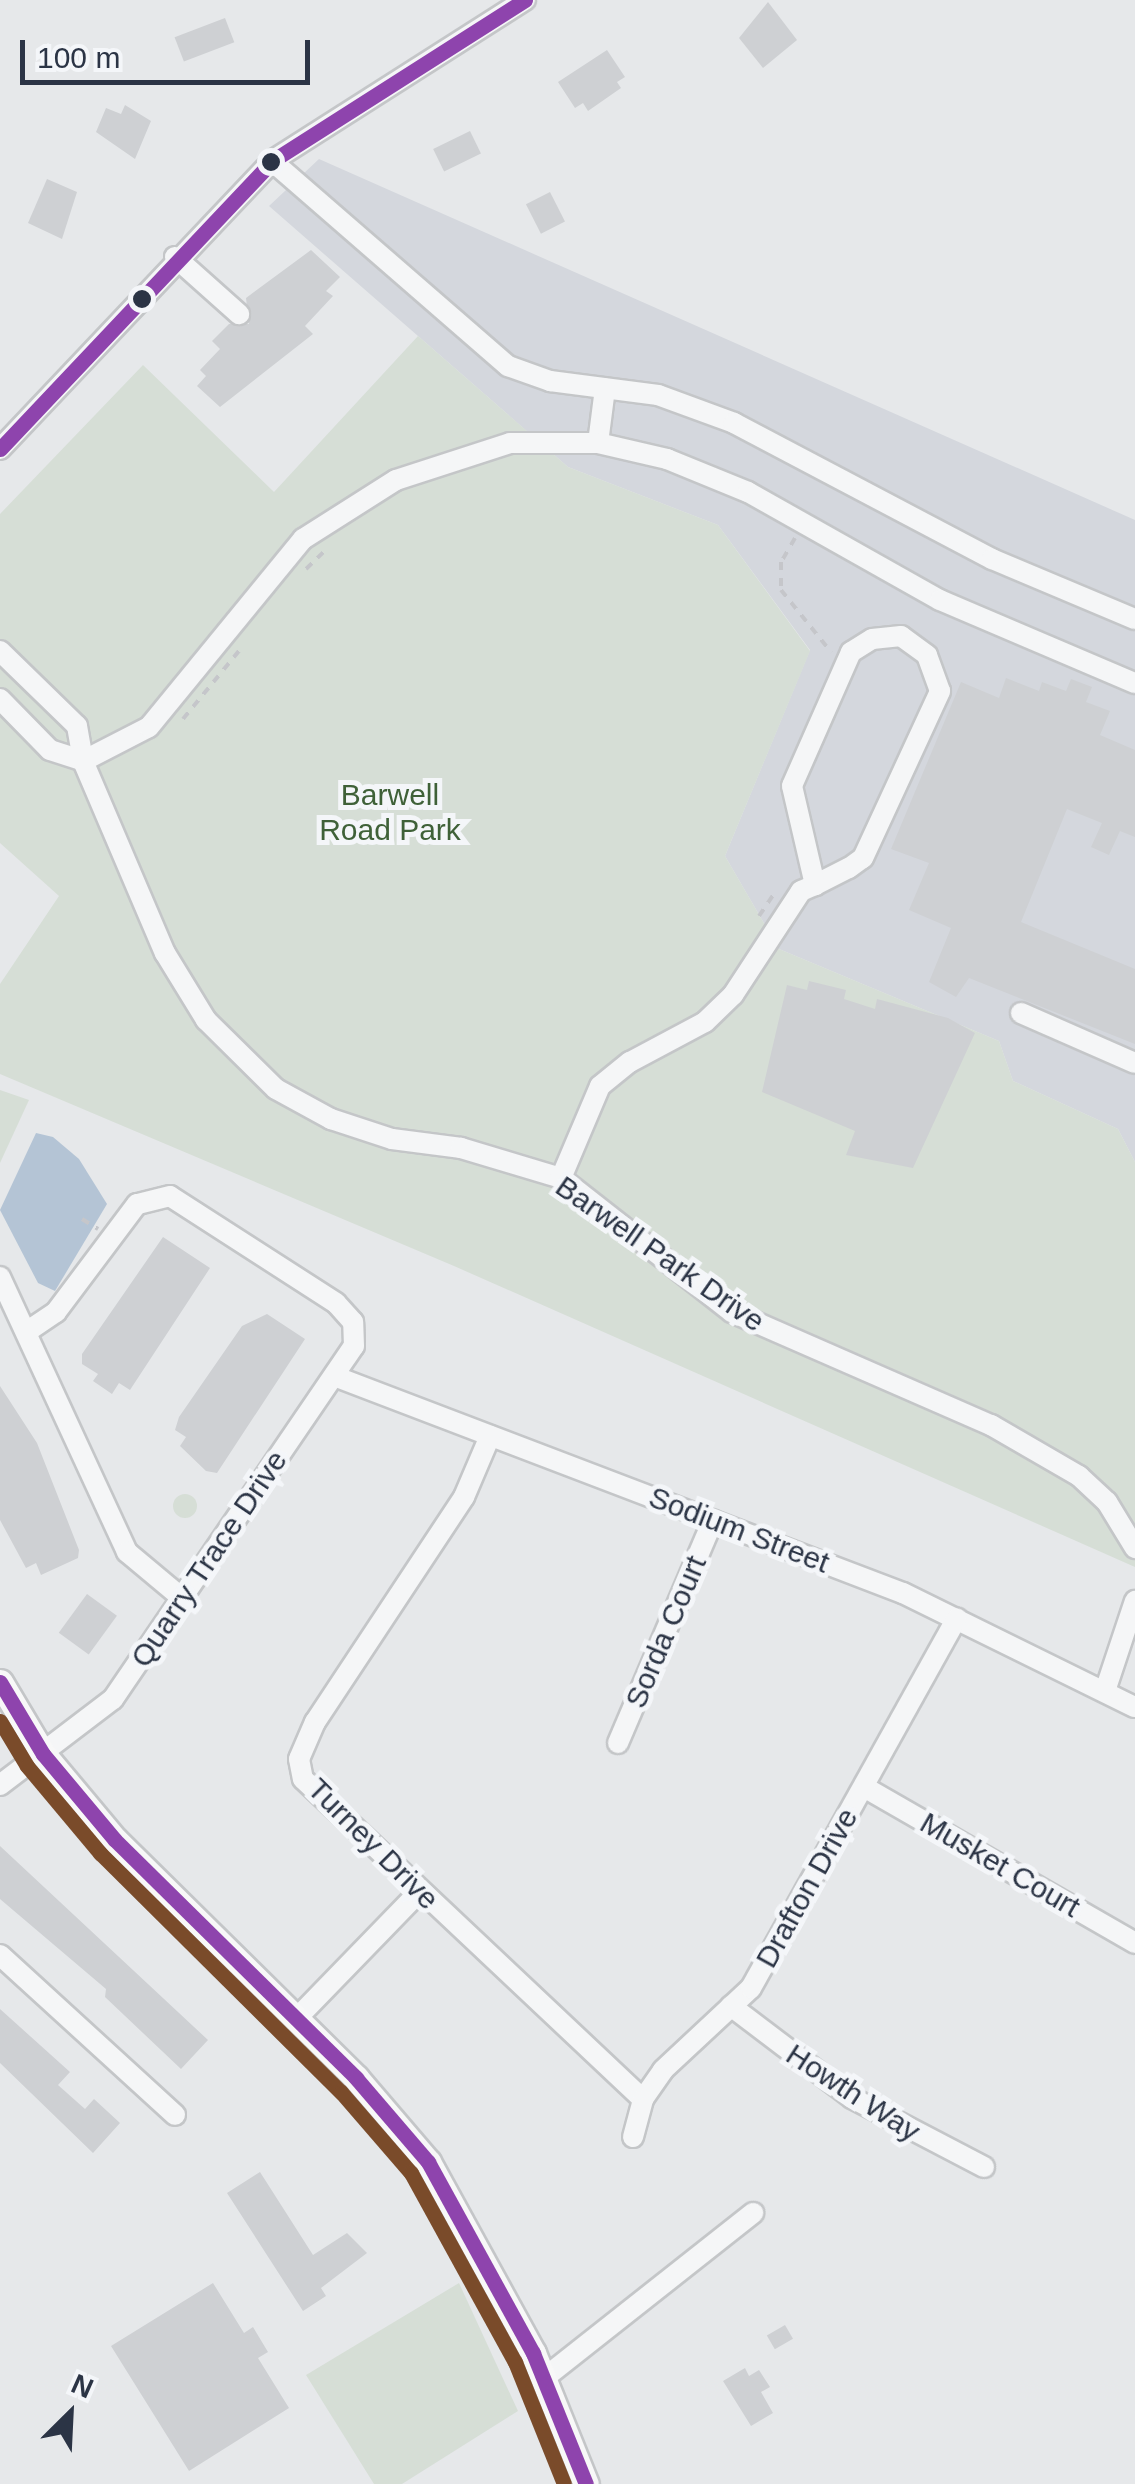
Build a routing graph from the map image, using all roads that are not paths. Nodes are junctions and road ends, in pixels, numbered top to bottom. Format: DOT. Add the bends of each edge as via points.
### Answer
graph roads {
  1 [pos="525,0"];
  2 [pos="272,160"];
  3 [pos="175,258"];
  4 [pos="238,314"];
  5 [pos="605,388"];
  6 [pos="598,444"];
  7 [pos="0,448"];
  8 [pos="1135,619"];
  9 [pos="0,651"];
  10 [pos="1135,683"];
  11 [pos="0,699"];
  12 [pos="83,762"];
  13 [pos="815,884"];
  14 [pos="1021,1014"];
  15 [pos="1135,1062"];
  16 [pos="560,1178"];
  17 [pos="0,1277"];
  18 [pos="26,1332"];
  19 [pos="334,1376"];
  20 [pos="490,1436"];
  21 [pos="713,1520"];
  22 [pos="1135,1548"];
  23 [pos="182,1598"];
  24 [pos="1135,1601"];
  25 [pos="957,1618"];
  26 [pos="0,1682"];
  27 [pos="1105,1691"];
  28 [pos="1135,1706"];
  29 [pos="618,1743"];
  30 [pos="43,1754"];
  31 [pos="0,1785"];
  32 [pos="864,1787"];
  33 [pos="420,1892"];
  34 [pos="1135,1943"];
  35 [pos="0,1955"];
  36 [pos="730,2006"];
  37 [pos="296,2019"];
  38 [pos="643,2098"];
  39 [pos="175,2115"];
  40 [pos="633,2137"];
  41 [pos="984,2168"];
  42 [pos="753,2213"];
  43 [pos="543,2379"];
  44 [pos="586,2484"];
  1 -- 2 [label="street"];
  2 -- 3 [label="street"];
  2 -- 5 [label="street" via="508,366 550,381"];
  3 -- 4 [label="street"];
  3 -- 7 [label="street"];
  5 -- 6 [label="street"];
  5 -- 8 [label="street" via="658,395 820,465 992,559"];
  6 -- 10 [label="street" via="667,458 748,492 940,600"];
  6 -- 12 [label="street" via="510,443 396,480 303,539 149,727"];
  9 -- 12 [label="street, Barwell Park Drive" via="76,726"];
  11 -- 12 [label="street" via="50,750"];
  12 -- 16 [label="street, Barwell Park Drive" via="164,954 236,1055 276,1089 331,1119"];
  13 -- 13 [label="street" via="863,858 940,692 928,655 901,636 872,640 851,652 792,786"];
  13 -- 16 [label="street" via="778,917 733,994 706,1022 630,1062 600,1086"];
  14 -- 15 [label="street"];
  16 -- 22 [label="street, Barwell Park Drive" via="732,1312 991,1425 1079,1476 1108,1502"];
  17 -- 18 [label="street"];
  18 -- 19 [label="street, Quarry Trace Drive" via="56,1312 136,1204 170,1196 336,1303 353,1322 354,1346"];
  18 -- 23 [label="street" via="128,1552"];
  19 -- 20 [label="street, Sodium Street"];
  19 -- 23 [label="street, Quarry Trace Drive"];
  20 -- 21 [label="street, Sodium Street"];
  20 -- 33 [label="street, Turney Drive" via="464,1498 368,1652 315,1722 299,1759 314,1792"];
  21 -- 25 [label="street, Sodium Street"];
  21 -- 29 [label="street, Sorda Court"];
  23 -- 30 [label="street, Quarry Trace Drive" via="113,1699"];
  24 -- 27 [label="street"];
  25 -- 27 [label="street, Sodium Street"];
  25 -- 32 [label="street, Drafton Drive"];
  26 -- 30 [label="main road"];
  27 -- 28 [label="street, Sodium Street"];
  30 -- 31 [label="street, Quarry Trace Drive"];
  30 -- 37 [label="main road" via="153,1881"];
  32 -- 34 [label="street, Musket Court"];
  32 -- 36 [label="street, Drafton Drive" via="752,1988"];
  33 -- 37 [label="street"];
  33 -- 38 [label="street, Turney Drive"];
  35 -- 39 [label="street"];
  36 -- 38 [label="street, Drafton Drive"];
  36 -- 41 [label="street, Howth Way" via="852,2098"];
  37 -- 43 [label="main road" via="428,2162 476,2241"];
  38 -- 40 [label="street, Drafton Drive"];
  42 -- 43 [label="street"];
  43 -- 44 [label="main road"];
}
